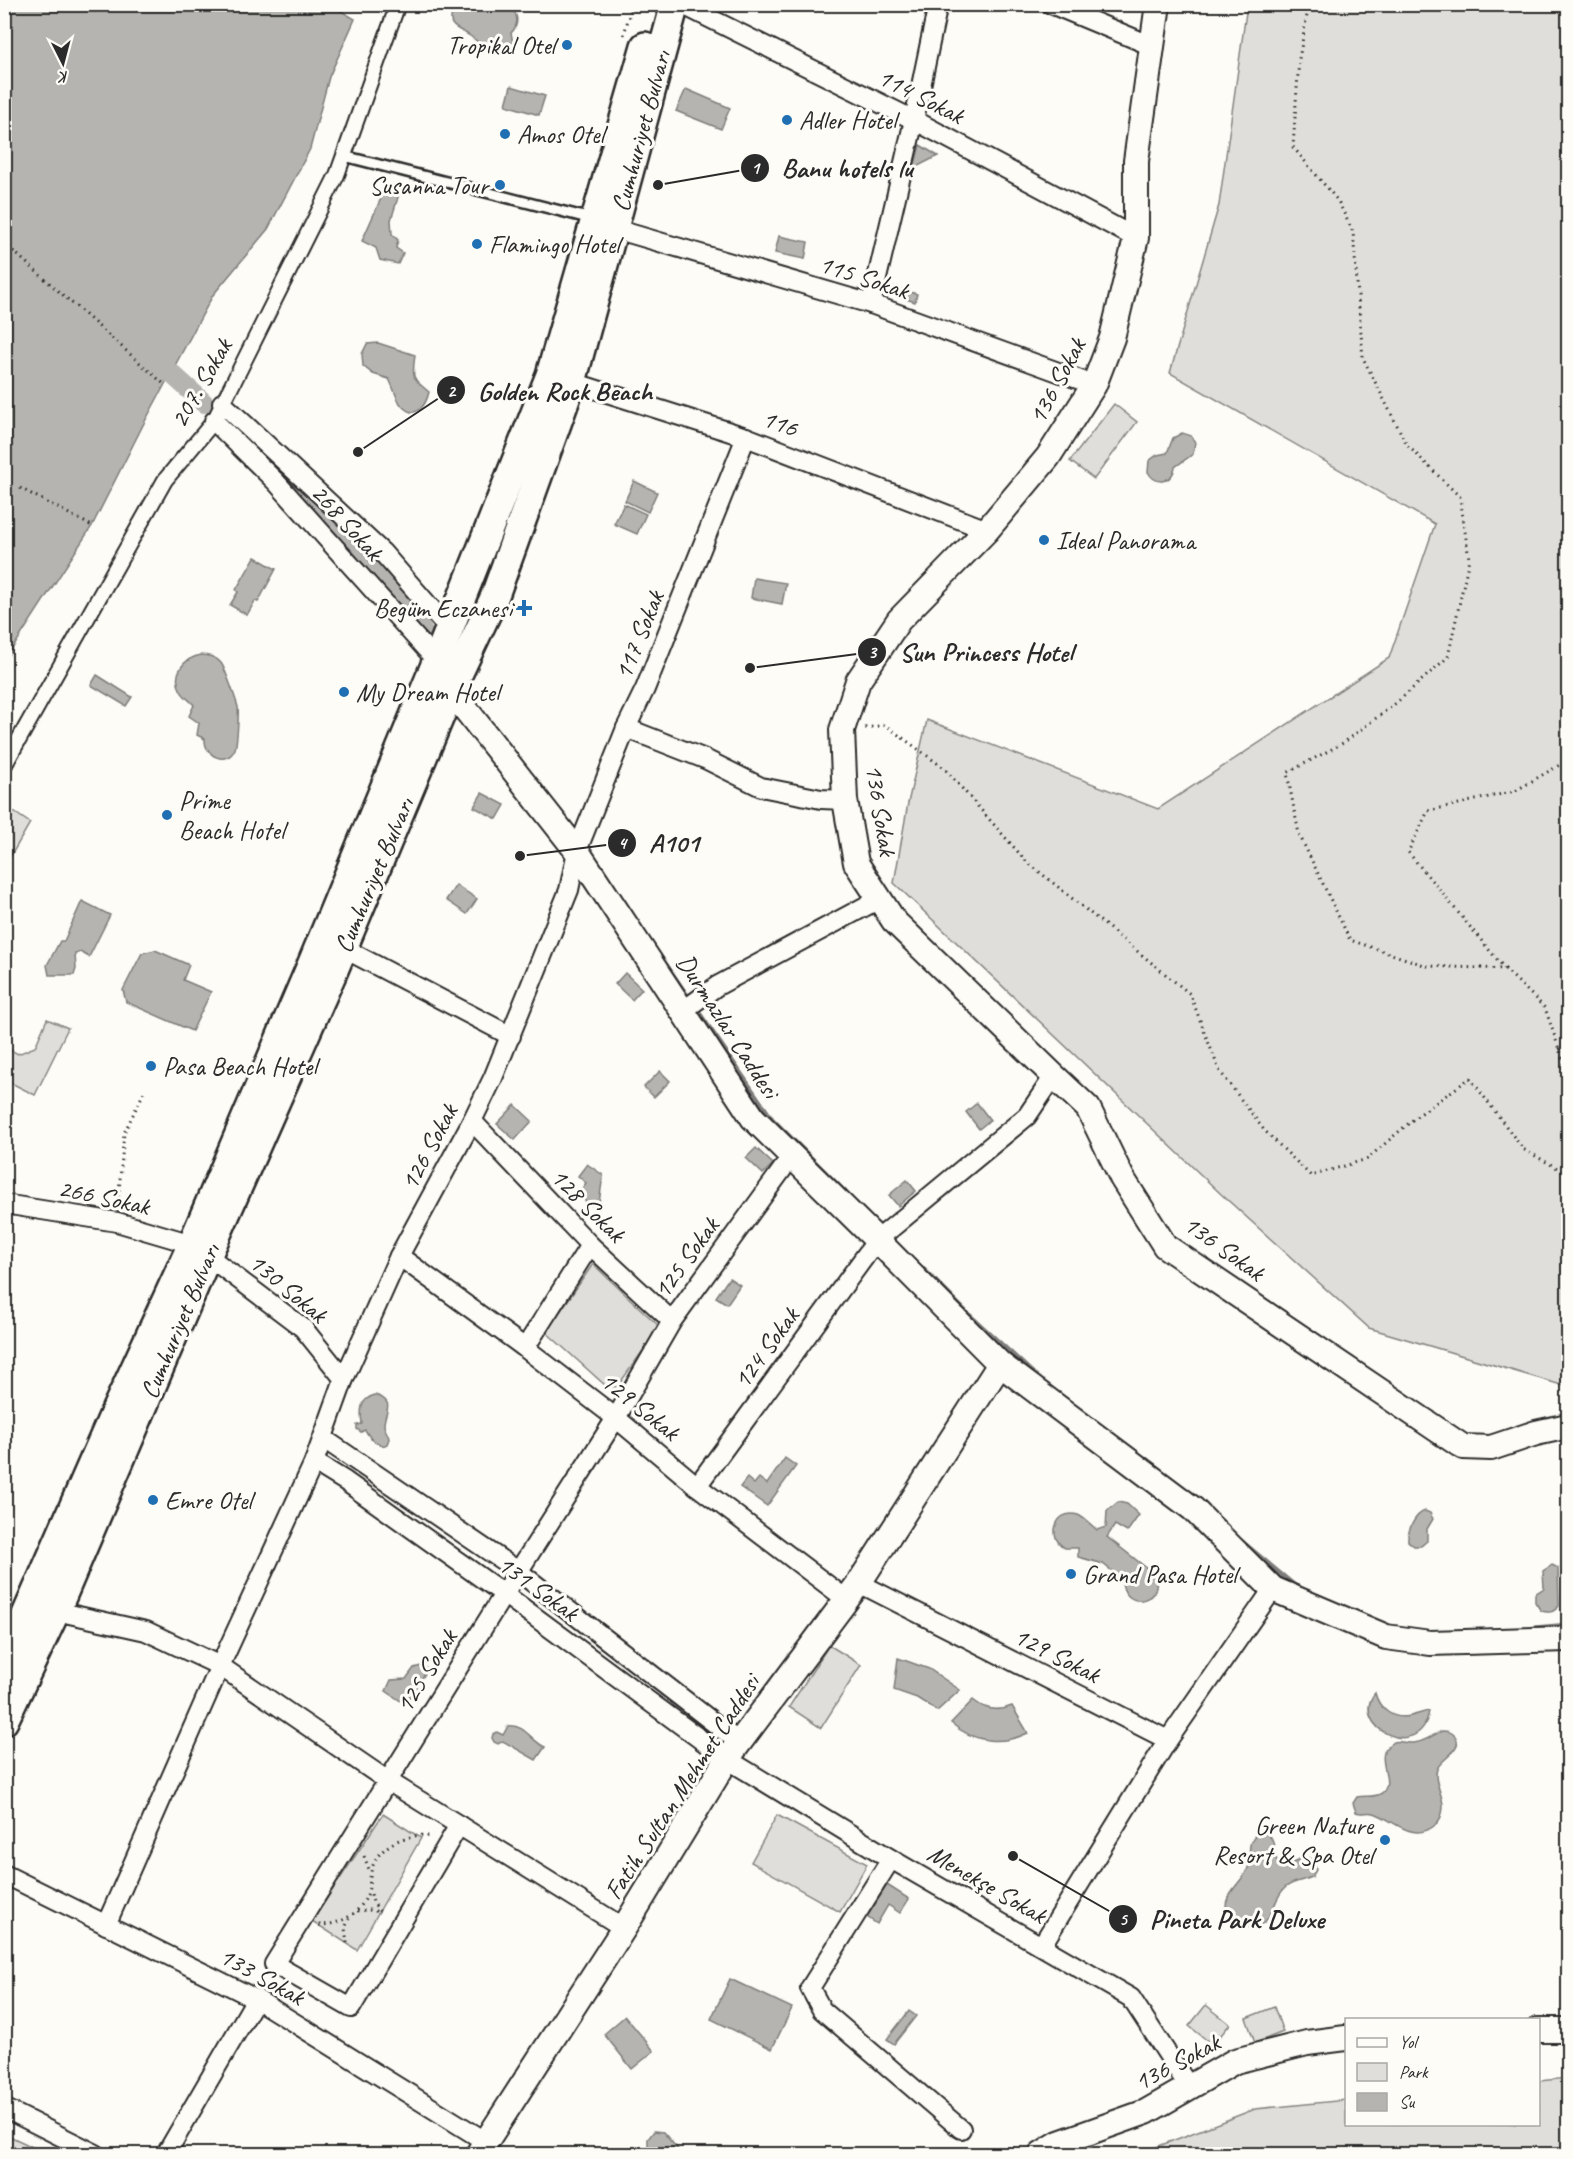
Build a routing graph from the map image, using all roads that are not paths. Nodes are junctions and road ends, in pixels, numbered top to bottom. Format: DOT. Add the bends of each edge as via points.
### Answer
graph roads {
  1 [pos="398,4"];
  2 [pos="657,4"];
  3 [pos="675,4"];
  4 [pos="681,4"];
  5 [pos="938,4"];
  6 [pos="1051,4"];
  7 [pos="1158,4"];
  8 [pos="1152,46"];
  9 [pos="914,120"];
  10 [pos="344,156"];
  11 [pos="605,225"];
  12 [pos="1136,238"];
  13 [pos="871,304"];
  14 [pos="561,378"];
  15 [pos="1094,385"];
  16 [pos="222,403"];
  17 [pos="214,421"];
  18 [pos="746,437"];
  19 [pos="987,530"];
  20 [pos="449,629"];
  21 [pos="437,660"];
  22 [pos="454,683"];
  23 [pos="626,728"];
  24 [pos="4,766"];
  25 [pos="845,800"];
  26 [pos="577,851"];
  27 [pos="879,899"];
  28 [pos="330,960"];
  29 [pos="684,1010"];
  30 [pos="511,1036"];
  31 [pos="1053,1076"];
  32 [pos="472,1121"];
  33 [pos="792,1156"];
  34 [pos="4,1204"];
  35 [pos="877,1240"];
  36 [pos="590,1245"];
  37 [pos="199,1251"];
  38 [pos="399,1256"];
  39 [pos="672,1321"];
  40 [pos="525,1348"];
  41 [pos="1000,1364"];
  42 [pos="344,1378"];
  43 [pos="616,1418"];
  44 [pos="1569,1426"];
  45 [pos="324,1439"];
  46 [pos="314,1462"];
  47 [pos="697,1486"];
  48 [pos="518,1571"];
  49 [pos="1273,1589"];
  50 [pos="852,1591"];
  51 [pos="504,1594"];
  52 [pos="56,1611"];
  53 [pos="1569,1639"];
  54 [pos="4,1665"];
  55 [pos="220,1666"];
  56 [pos="4,1721"];
  57 [pos="1168,1740"];
  58 [pos="734,1751"];
  59 [pos="388,1782"];
  60 [pos="459,1825"];
  61 [pos="891,1859"];
  62 [pos="4,1874"];
  63 [pos="106,1925"];
  64 [pos="624,1928"];
  65 [pos="1042,1945"];
  66 [pos="256,1999"];
  67 [pos="1540,2030"];
  68 [pos="1569,2030"];
  69 [pos="1345,2038"];
  70 [pos="1189,2088"];
  71 [pos="4,2108"];
  72 [pos="961,2129"];
  73 [pos="482,2148"];
  74 [pos="96,2154"];
  75 [pos="166,2154"];
  76 [pos="1041,2154"];
  1 -- 10 [label="street, 207. Sokak"];
  2 -- 11 [label="main road, Cumhuriyet Bulvarı"];
  3 -- 11 [label="main road, Cumhuriyet Bulvarı"];
  4 -- 9 [label="street, 114 Sokak"];
  5 -- 9 [label="street"];
  6 -- 8 [label="street"];
  7 -- 8 [label="street, 136 Sokak"];
  8 -- 12 [label="street, 136 Sokak" via="1136,161"];
  9 -- 12 [label="street, 114 Sokak"];
  9 -- 13 [label="street"];
  10 -- 11 [label="lane"];
  10 -- 16 [label="street, 207. Sokak"];
  11 -- 13 [label="street, 115 Sokak"];
  11 -- 14 [label="main road, Cumhuriyet Bulvarı"];
  12 -- 15 [label="street, 136 Sokak" via="1112,338"];
  13 -- 15 [label="street, 115 Sokak"];
  14 -- 18 [label="street, 116"];
  14 -- 20 [label="main road, Cumhuriyet Bulvarı"];
  14 -- 22 [label="main road, Cumhuriyet Bulvarı" via="494,598"];
  15 -- 19 [label="street, 136 Sokak" via="1048,457"];
  16 -- 17 [label="street, 207. Sokak"];
  16 -- 20 [label="street" via="382,552"];
  17 -- 21 [label="street, 268 Sokak" via="276,482"];
  17 -- 24 [label="street, 207. Sokak" via="165,480"];
  18 -- 19 [label="street, 116"];
  18 -- 23 [label="street, 117 Sokak"];
  19 -- 25 [label="street, 136 Sokak" via="899,620 858,681 842,730"];
  20 -- 21 [label="main road, Cumhuriyet Bulvarı"];
  20 -- 22 [label="street"];
  21 -- 22 [label="street, 268 Sokak"];
  21 -- 28 [label="main road, Cumhuriyet Bulvarı"];
  22 -- 26 [label="street, Durmazlar Caddesi" via="456,697"];
  22 -- 28 [label="main road, Cumhuriyet Bulvarı"];
  23 -- 25 [label="street" via="705,759 761,787 821,800"];
  23 -- 26 [label="street, 117 Sokak"];
  25 -- 27 [label="street, 136 Sokak" via="856,863"];
  26 -- 29 [label="street, Durmazlar Caddesi"];
  26 -- 30 [label="street, 126 Sokak" via="569,890"];
  27 -- 29 [label="street" via="717,986"];
  27 -- 31 [label="street, 136 Sokak" via="894,921"];
  28 -- 30 [label="street"];
  28 -- 37 [label="main road, Cumhuriyet Bulvarı"];
  29 -- 33 [label="street, Durmazlar Caddesi" via="753,1118"];
  30 -- 32 [label="street, 126 Sokak"];
  31 -- 35 [label="street, 124 Sokak" via="1027,1116"];
  31 -- 44 [label="street, 136 Sokak" via="1088,1108 1122,1178 1165,1246 1463,1447 1491,1448"];
  32 -- 36 [label="street, 128 Sokak"];
  32 -- 38 [label="street, 126 Sokak"];
  33 -- 35 [label="street, Durmazlar Caddesi"];
  33 -- 39 [label="street, 125 Sokak"];
  34 -- 37 [label="street, 266 Sokak" via="117,1221"];
  35 -- 41 [label="street, Durmazlar Caddesi"];
  35 -- 47 [label="street, 124 Sokak"];
  36 -- 39 [label="street, 128 Sokak"];
  36 -- 40 [label="street"];
  37 -- 42 [label="street, 130 Sokak" via="303,1328"];
  37 -- 52 [label="main road, Cumhuriyet Bulvarı"];
  37 -- 54 [label="main road, Cumhuriyet Bulvarı" via="116,1409"];
  38 -- 40 [label="street, 129 Sokak"];
  38 -- 42 [label="street, 126 Sokak"];
  39 -- 43 [label="street, 125 Sokak"];
  40 -- 43 [label="street, 129 Sokak"];
  41 -- 49 [label="street, Durmazlar Caddesi" via="1192,1509"];
  41 -- 50 [label="street, Fatih Sultan Mehmet Caddesi"];
  42 -- 45 [label="street, 126 Sokak"];
  43 -- 47 [label="street, 129 Sokak"];
  43 -- 48 [label="street, 125 Sokak"];
  45 -- 46 [label="street, 126 Sokak"];
  45 -- 48 [label="street"];
  46 -- 51 [label="street, 131 Sokak"];
  46 -- 55 [label="street, 126 Sokak"];
  47 -- 50 [label="street, 129 Sokak"];
  48 -- 51 [label="street, 125 Sokak"];
  48 -- 58 [label="street"];
  49 -- 53 [label="street" via="1386,1637 1430,1643"];
  49 -- 57 [label="street"];
  50 -- 57 [label="street, 129 Sokak"];
  50 -- 58 [label="street, Fatih Sultan Mehmet Caddesi"];
  51 -- 58 [label="street, 131 Sokak"];
  51 -- 59 [label="street, 125 Sokak"];
  52 -- 55 [label="street" via="146,1631"];
  52 -- 56 [label="main road, Cumhuriyet Bulvarı"];
  55 -- 59 [label="street"];
  55 -- 63 [label="street, 126 Sokak"];
  57 -- 65 [label="street"];
  58 -- 61 [label="street, Menekşe Sokak"];
  58 -- 64 [label="street, Fatih Sultan Mehmet Caddesi"];
  59 -- 60 [label="street"];
  59 -- 60 [label="street, 125 Sokak" via="274,1964 351,2008"];
  60 -- 64 [label="street"];
  61 -- 65 [label="street, Menekşe Sokak"];
  61 -- 72 [label="street" via="810,1988 822,2010"];
  62 -- 63 [label="street, 133 Sokak"];
  63 -- 66 [label="street, 133 Sokak"];
  64 -- 73 [label="street, Fatih Sultan Mehmet Caddesi"];
  65 -- 70 [label="street, Menekşe Sokak" via="1131,1998"];
  66 -- 73 [label="street, 133 Sokak"];
  66 -- 75 [label="street"];
  67 -- 68 [label="street"];
  69 -- 70 [label="street, 136 Sokak" via="1307,2043 1235,2061"];
  70 -- 76 [label="street, 136 Sokak" via="1146,2112"];
  71 -- 74 [label="street"];
}
